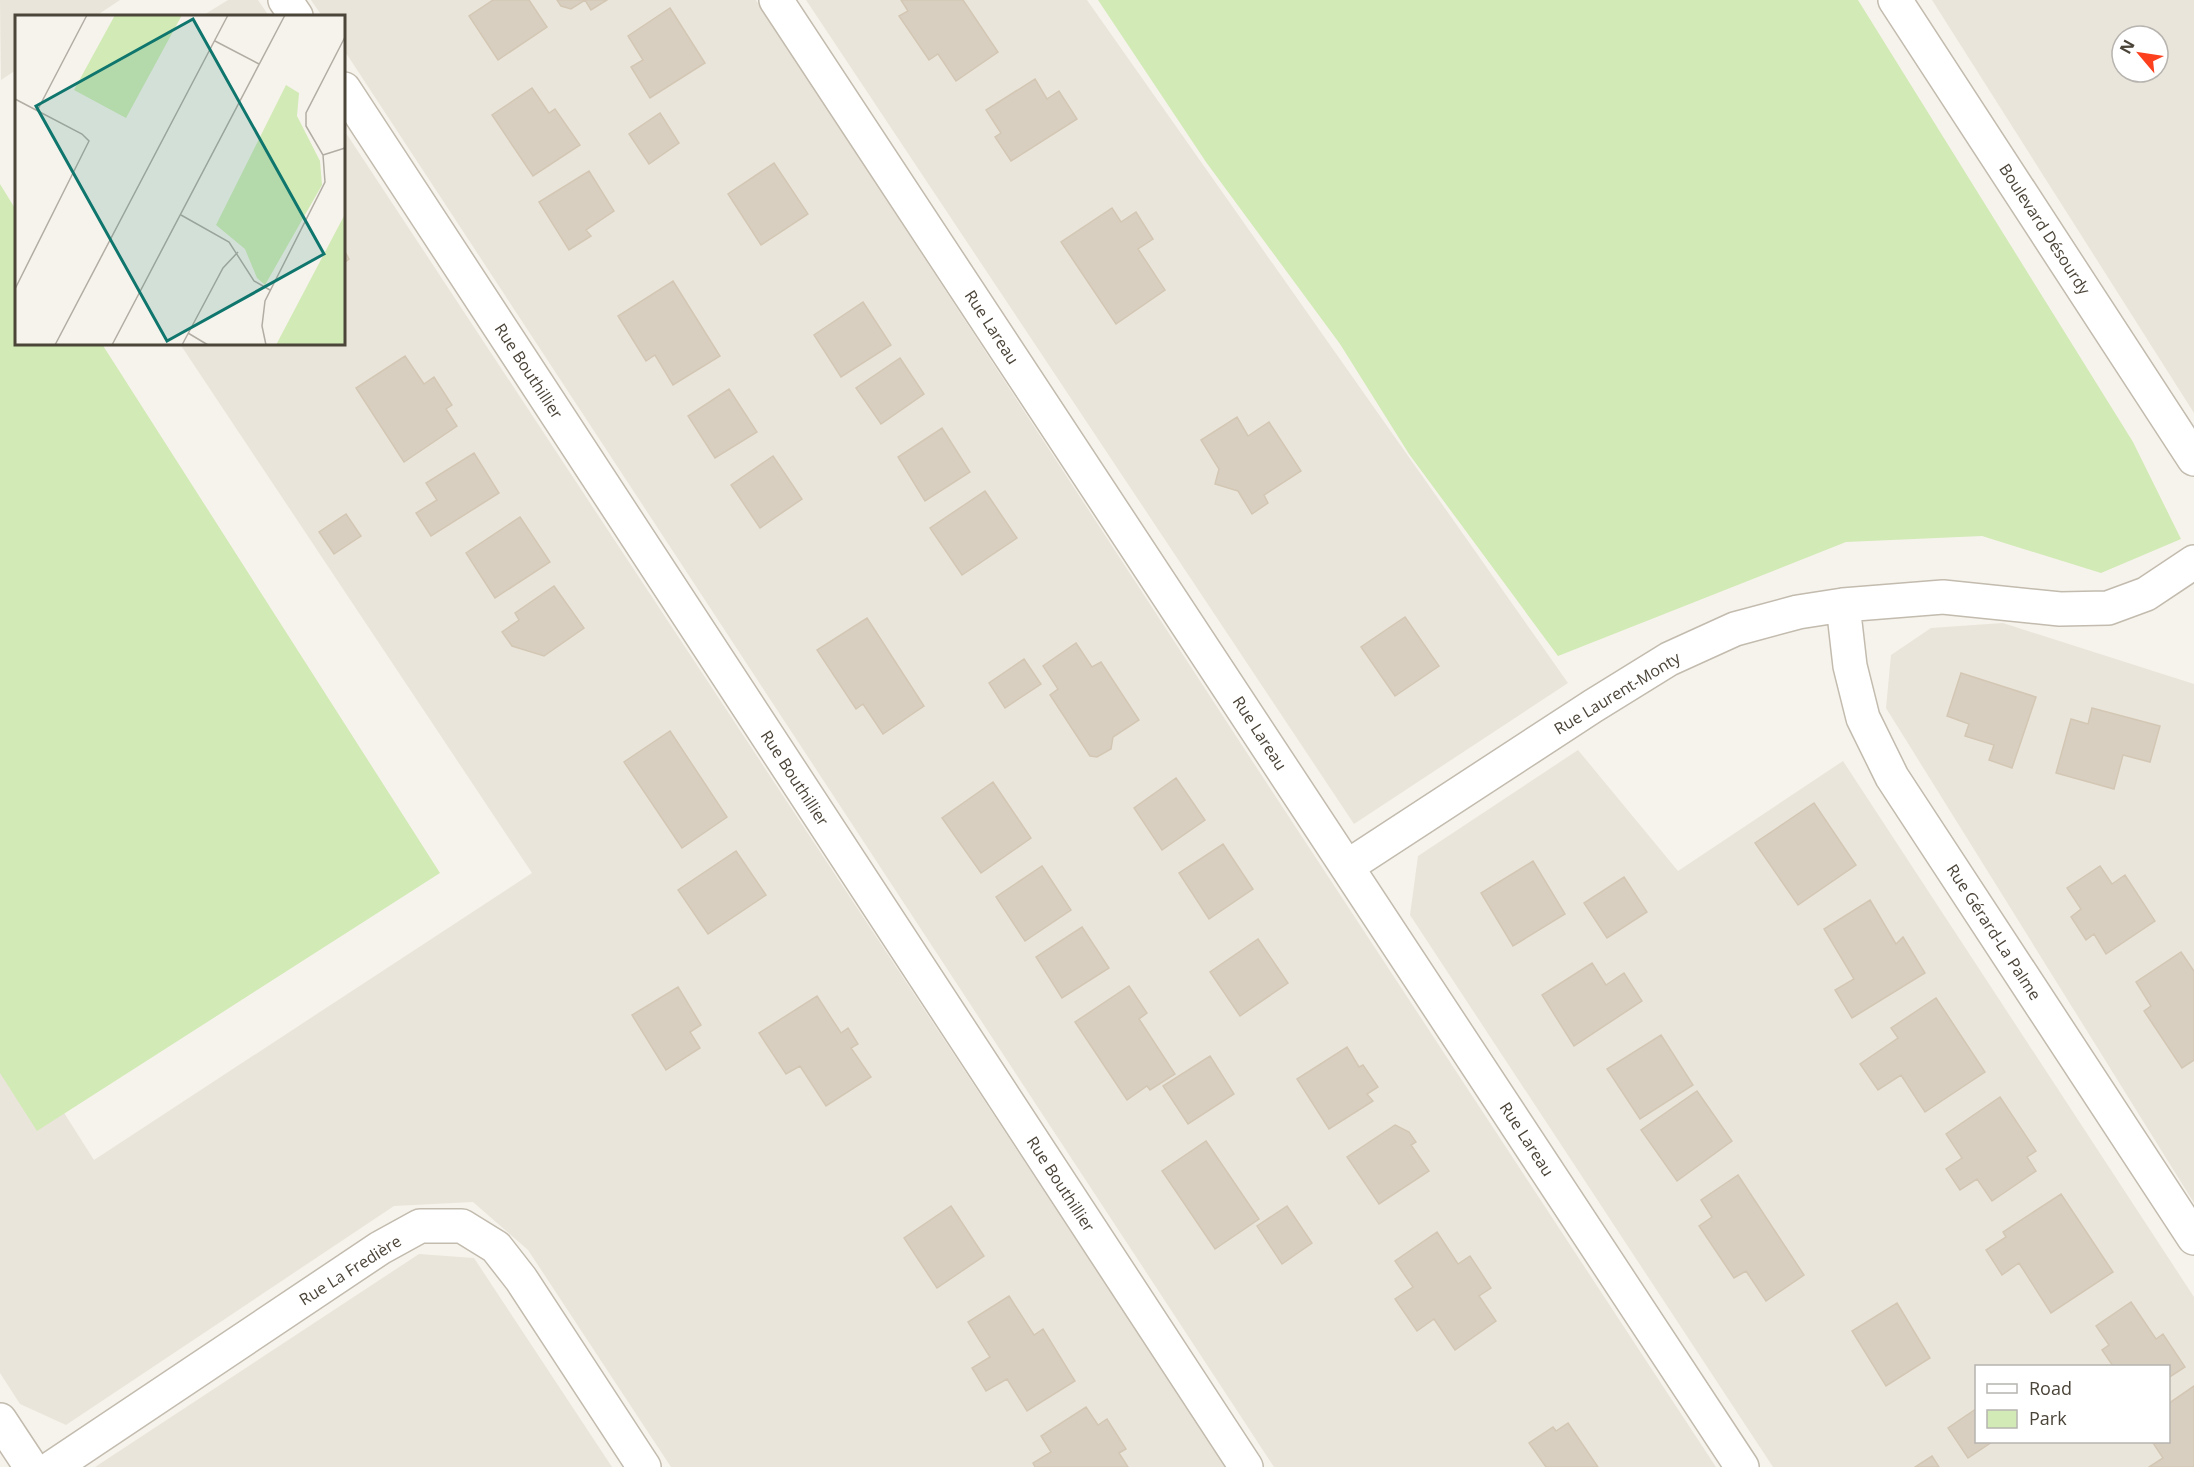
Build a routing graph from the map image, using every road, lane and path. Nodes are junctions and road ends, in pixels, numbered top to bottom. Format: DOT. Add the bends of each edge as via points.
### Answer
graph roads {
  1 [pos="285,0"];
  2 [pos="776,0"];
  3 [pos="1895,0"];
  4 [pos="295,15"];
  5 [pos="345,91"];
  6 [pos="2194,459"];
  7 [pos="2194,562"];
  8 [pos="1843,605"];
  9 [pos="1347,866"];
  10 [pos="2194,1238"];
  11 [pos="0,1420"];
  12 [pos="31,1467"];
  13 [pos="53,1467"];
  14 [pos="644,1467"];
  15 [pos="1246,1467"];
  16 [pos="1742,1467"];
  1 -- 4 [label="street"];
  2 -- 9 [label="street, Rue Lareau"];
  3 -- 6 [label="street, Boulevard Désourdy"];
  5 -- 15 [label="street, Rue Bouthillier"];
  7 -- 8 [label="street, Rue Laurent-Monty" via="2146,594 2108,608 2060,609 1943,597"];
  8 -- 9 [label="street, Rue Laurent-Monty" via="1735,629 1669,659"];
  8 -- 10 [label="street, Rue Gérard-La Palme" via="1850,666 1863,718 1892,777"];
  9 -- 16 [label="street, Rue Lareau"];
  11 -- 12 [label="street"];
  13 -- 14 [label="street, Rue La Fredière" via="380,1248 420,1226 462,1226 496,1247"];
}
